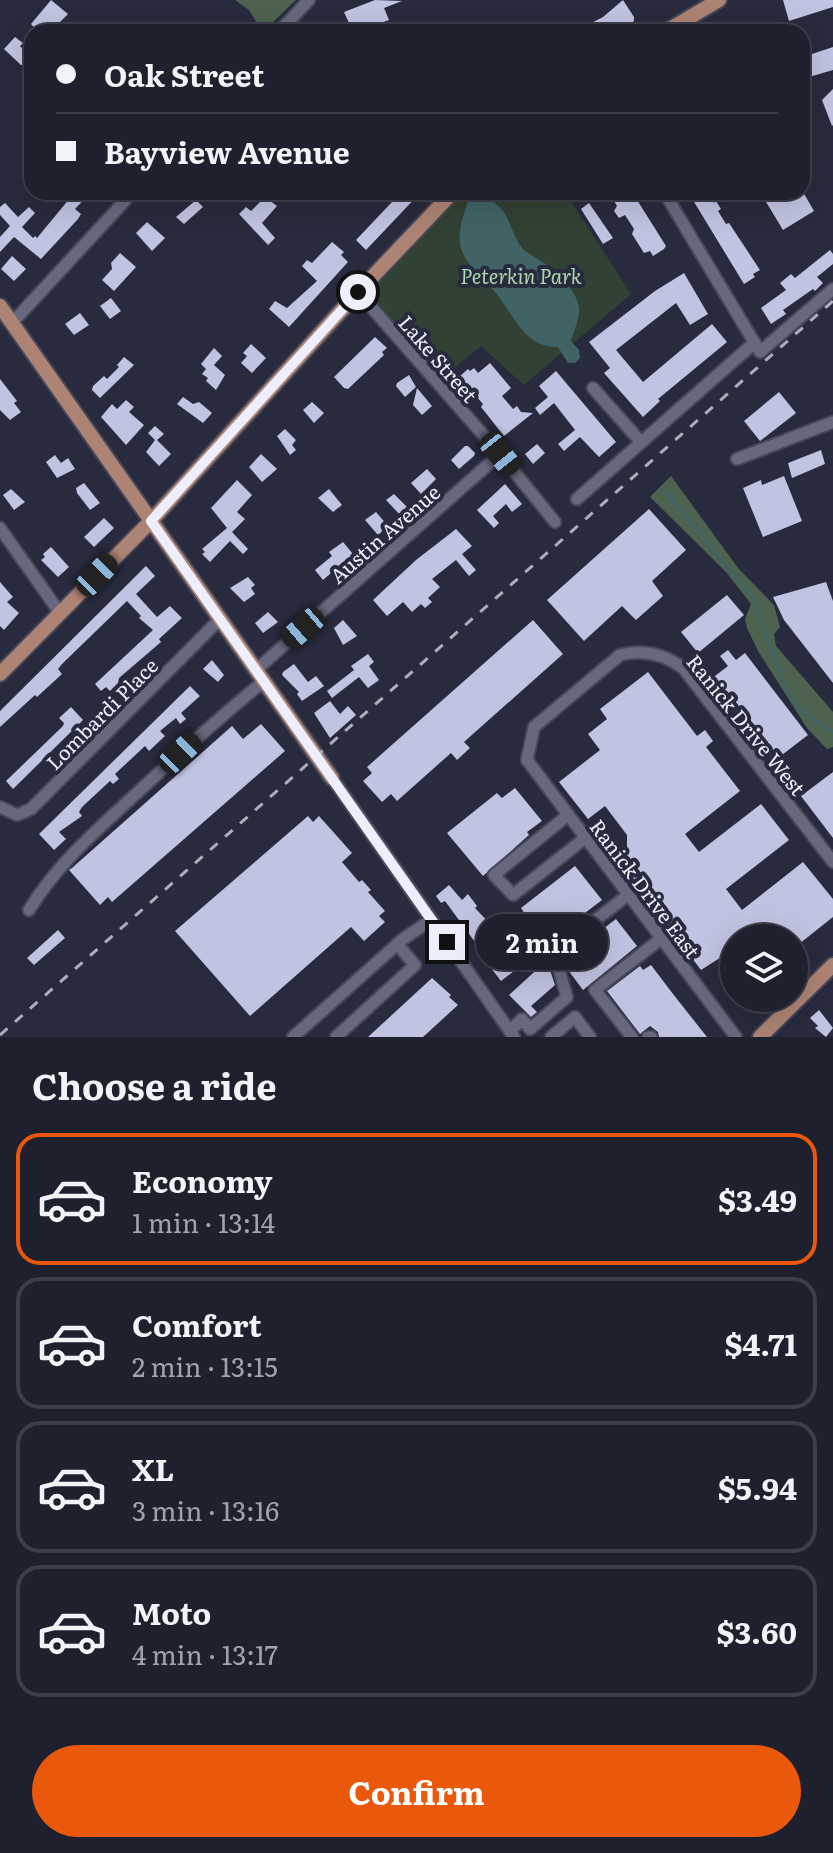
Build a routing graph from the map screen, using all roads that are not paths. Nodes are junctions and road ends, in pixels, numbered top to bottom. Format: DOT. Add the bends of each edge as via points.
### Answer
graph roads {
  1 [pos="309,0"];
  2 [pos="719,0"];
  3 [pos="287,24"];
  4 [pos="678,24"];
  5 [pos="126,200"];
  6 [pos="445,200"];
  7 [pos="669,200"];
  8 [pos="833,289"];
  9 [pos="358,292"];
  10 [pos="0,306"];
  11 [pos="12,323"];
  12 [pos="757,348"];
  13 [pos="593,388"];
  14 [pos="833,422"];
  15 [pos="641,442"];
  16 [pos="500,454"];
  17 [pos="737,459"];
  18 [pos="577,499"];
  19 [pos="151,521"];
  20 [pos="555,522"];
  21 [pos="0,528"];
  22 [pos="60,613"];
  23 [pos="220,619"];
  24 [pos="657,655"];
  25 [pos="0,674"];
  26 [pos="260,676"];
  27 [pos="332,778"];
  28 [pos="0,807"];
  29 [pos="568,815"];
  30 [pos="585,838"];
  31 [pos="833,862"];
  32 [pos="628,895"];
  33 [pos="29,910"];
  34 [pos="431,920"];
  35 [pos="662,938"];
  36 [pos="397,944"];
  37 [pos="832,969"];
  38 [pos="512,1034"];
  39 [pos="293,1037"];
  40 [pos="336,1037"];
  41 [pos="551,1037"];
  42 [pos="590,1037"];
  43 [pos="632,1037"];
  44 [pos="736,1037"];
  45 [pos="760,1037"];
  1 -- 3 [label="street"];
  2 -- 4 [label="main road"];
  5 -- 11 [label="street"];
  6 -- 9 [label="main road"];
  7 -- 12 [label="street"];
  8 -- 12 [label="street"];
  9 -- 16 [label="street, Lake Street"];
  9 -- 19 [label="main road"];
  10 -- 11 [label="main road"];
  11 -- 19 [label="main road"];
  12 -- 15 [label="street"];
  13 -- 15 [label="street"];
  14 -- 17 [label="street"];
  15 -- 18 [label="street"];
  16 -- 20 [label="street, Lake Street"];
  16 -- 26 [label="street, Austin Avenue"];
  19 -- 22 [label="main road"];
  19 -- 23 [label="main road"];
  21 -- 22 [label="street"];
  22 -- 25 [label="main road"];
  23 -- 26 [label="main road"];
  23 -- 28 [label="street, Lombardi Place" via="31,809 17,815"];
  24 -- 29 [label="street, Ranick Drive East" via="620,655 534,727 527,760"];
  24 -- 31 [label="street, Ranick Drive West" via="683,668"];
  26 -- 27 [label="main road"];
  26 -- 33 [label="street, Austin Avenue" via="82,844"];
  27 -- 34 [label="street"];
  29 -- 30 [label="street, Ranick Drive East"];
  29 -- 30 [label="street" via="494,875 513,895"];
  30 -- 32 [label="street, Ranick Drive East"];
  32 -- 35 [label="street, Ranick Drive East"];
  32 -- 38 [label="street" via="560,947 555,955 567,997 530,1029 522,1019"];
  34 -- 36 [label="street"];
  34 -- 38 [label="street"];
  35 -- 43 [label="street" via="595,990"];
  35 -- 44 [label="street, Ranick Drive East"];
  36 -- 39 [label="street"];
  36 -- 40 [label="street" via="415,965"];
  37 -- 45 [label="main road"];
  41 -- 42 [label="street" via="575,1017"];
}
